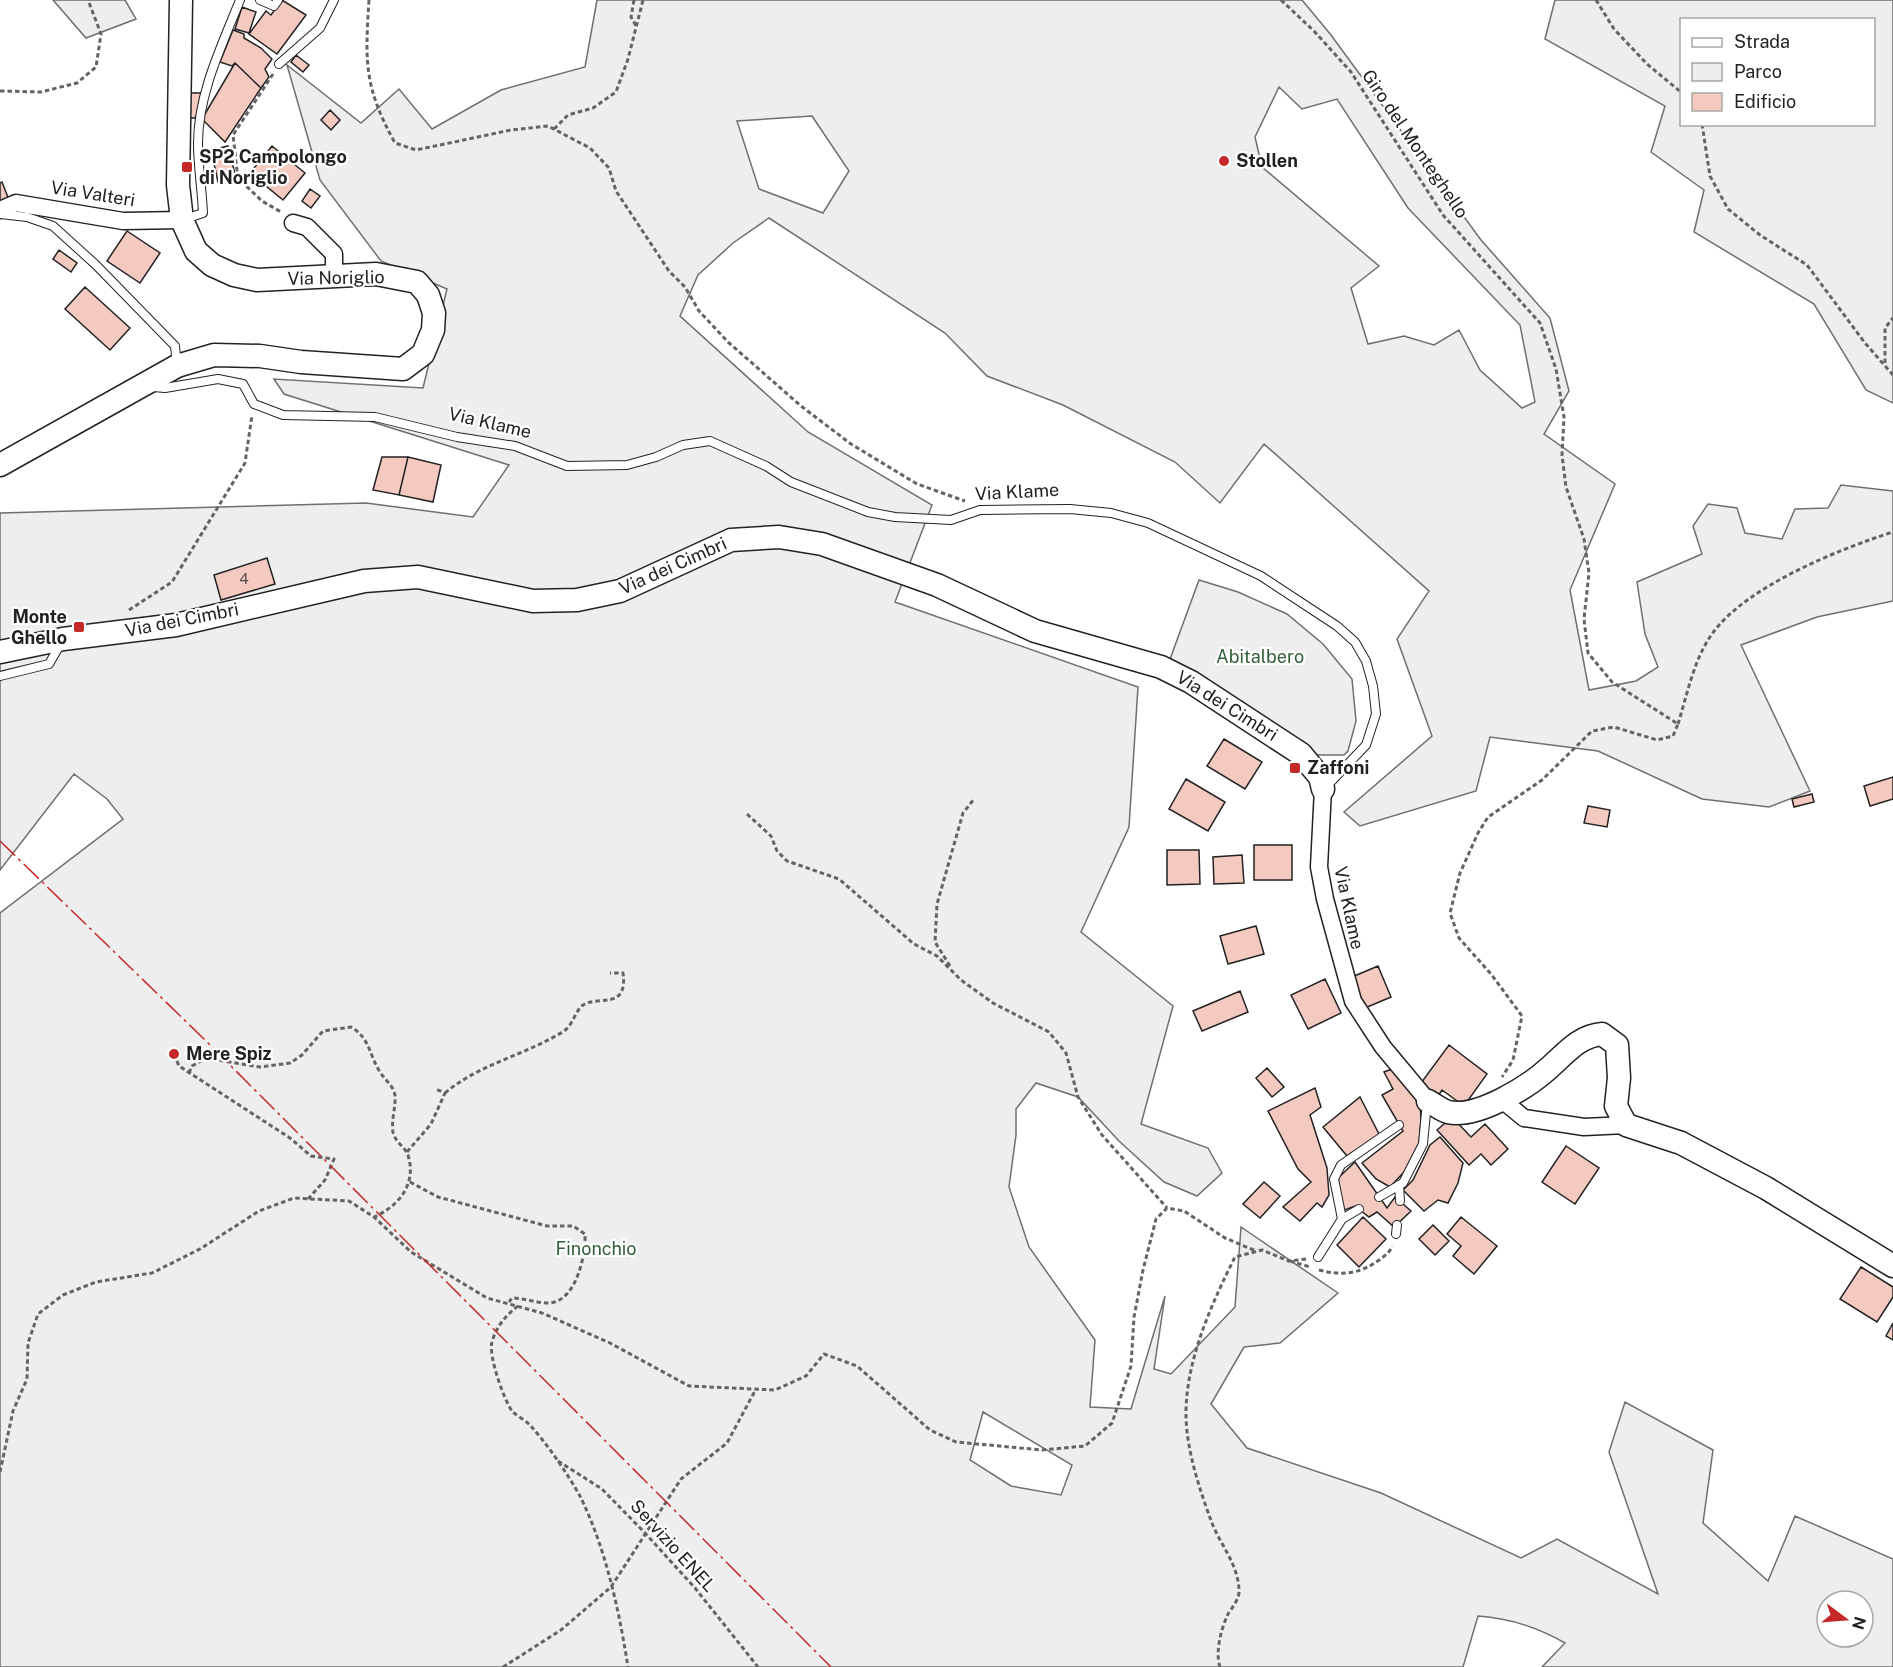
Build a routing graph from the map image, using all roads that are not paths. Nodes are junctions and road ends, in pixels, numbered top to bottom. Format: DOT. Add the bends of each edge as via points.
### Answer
graph roads {
  1 [pos="182,0"];
  2 [pos="240,0"];
  3 [pos="260,0"];
  4 [pos="278,0"];
  5 [pos="334,0"];
  6 [pos="279,64"];
  7 [pos="0,212"];
  8 [pos="182,220"];
  9 [pos="293,223"];
  10 [pos="334,277"];
  11 [pos="177,366"];
  12 [pos="144,386"];
  13 [pos="0,465"];
  14 [pos="63,639"];
  15 [pos="0,652"];
  16 [pos="0,676"];
  17 [pos="1323,789"];
  18 [pos="1501,1090"];
  19 [pos="1424,1103"];
  20 [pos="1399,1125"];
  21 [pos="1626,1125"];
  22 [pos="1399,1185"];
  23 [pos="1379,1197"];
  24 [pos="1400,1201"];
  25 [pos="1359,1209"];
  26 [pos="1342,1219"];
  27 [pos="1318,1257"];
  28 [pos="1893,1266"];
  1 -- 8 [label="street, Via Noriglio" via="178,185"];
  2 -- 8 [label="lane" via="212,72 201,114 198,143 203,213"];
  3 -- 4 [label="lane" via="274,6"];
  5 -- 6 [label="lane" via="321,28"];
  7 -- 8 [label="street, Via Valteri" via="16,203 123,221"];
  7 -- 11 [label="lane" via="53,226 175,346"];
  8 -- 10 [label="street, Via Noriglio" via="196,251 212,265 234,275 257,280"];
  9 -- 10 [label="street" via="307,227 334,254"];
  10 -- 11 [label="street, Via Noriglio" via="376,274 417,282 428,295 434,313 433,330 423,354 403,369 225,355"];
  11 -- 12 [label="street, Via Noriglio"];
  12 -- 13 [label="street, Via Noriglio"];
  12 -- 17 [label="lane, Via Klame" via="165,388 218,379 243,384 254,404 283,415 375,417 515,446 567,466 627,465 683,445 710,441 791,482 868,512 922,520 951,520 980,510 1070,509 1111,513 1148,524 1252,571 1355,642 1366,661 1376,714 1366,744"];
  14 -- 15 [label="street, Via dei Cimbri"];
  14 -- 16 [label="lane" via="49,664"];
  14 -- 17 [label="street, Via dei Cimbri" via="177,625 364,580 418,577 532,601 577,600 620,591 731,540 779,537 822,544 937,585 1035,631 1161,667 1191,682 1301,754 1320,777"];
  17 -- 19 [label="street, Via Klame" via="1319,867 1353,1001"];
  18 -- 19 [label="street" via="1481,1108 1449,1112"];
  18 -- 21 [label="street" via="1524,1118 1584,1127"];
  18 -- 21 [label="street" via="1539,1078 1586,1036 1602,1034 1617,1045 1616,1106"];
  19 -- 22 [label="lane" via="1423,1144"];
  20 -- 26 [label="lane" via="1341,1165 1334,1179"];
  21 -- 28 [label="street" via="1681,1143 1776,1194"];
  22 -- 23 [label="lane"];
  22 -- 24 [label="lane"];
  25 -- 26 [label="lane"];
  26 -- 27 [label="lane"];
}
